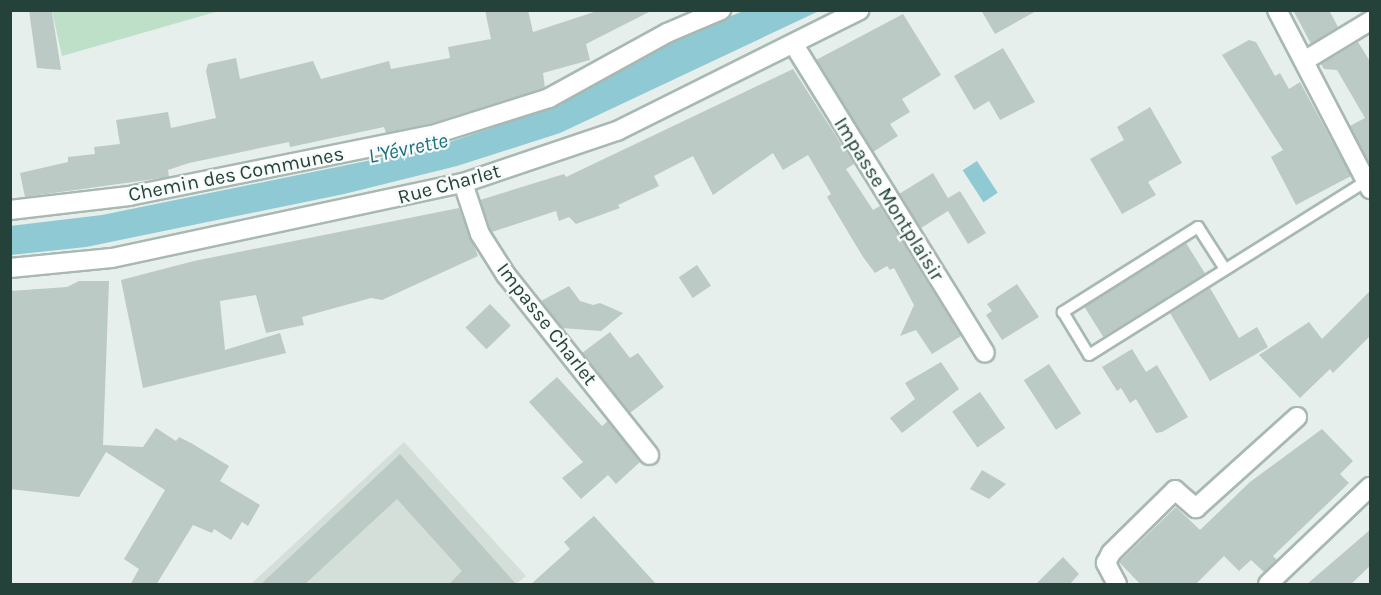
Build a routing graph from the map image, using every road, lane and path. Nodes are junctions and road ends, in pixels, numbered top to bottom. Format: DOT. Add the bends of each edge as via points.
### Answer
graph roads {
  1 [pos="721,10"];
  2 [pos="860,10"];
  3 [pos="1277,10"];
  4 [pos="1371,21"];
  5 [pos="794,45"];
  6 [pos="1304,62"];
  7 [pos="463,183"];
  8 [pos="1369,185"];
  9 [pos="10,210"];
  10 [pos="10,268"];
  11 [pos="1225,269"];
  12 [pos="985,353"];
  13 [pos="1297,417"];
  14 [pos="649,455"];
  15 [pos="1371,487"];
  16 [pos="1117,585"];
  17 [pos="1268,585"];
  1 -- 9 [label="street, Chemin des Communes" via="667,33 549,98 432,135 129,196"];
  2 -- 5 [label="street, Rue Charlet"];
  3 -- 6 [label="street"];
  4 -- 6 [label="street"];
  5 -- 7 [label="street, Rue Charlet" via="617,131"];
  5 -- 12 [label="street, Impasse Montplaisir"];
  6 -- 8 [label="street"];
  7 -- 10 [label="street, Rue Charlet" via="112,258"];
  7 -- 14 [label="street, Impasse Charlet" via="480,234 506,275"];
  8 -- 11 [label="lane"];
  11 -- 11 [label="lane" via="1198,227 1063,312 1089,355"];
  13 -- 16 [label="street" via="1196,508 1175,490 1110,553 1106,563"];
  15 -- 17 [label="street"];
}
